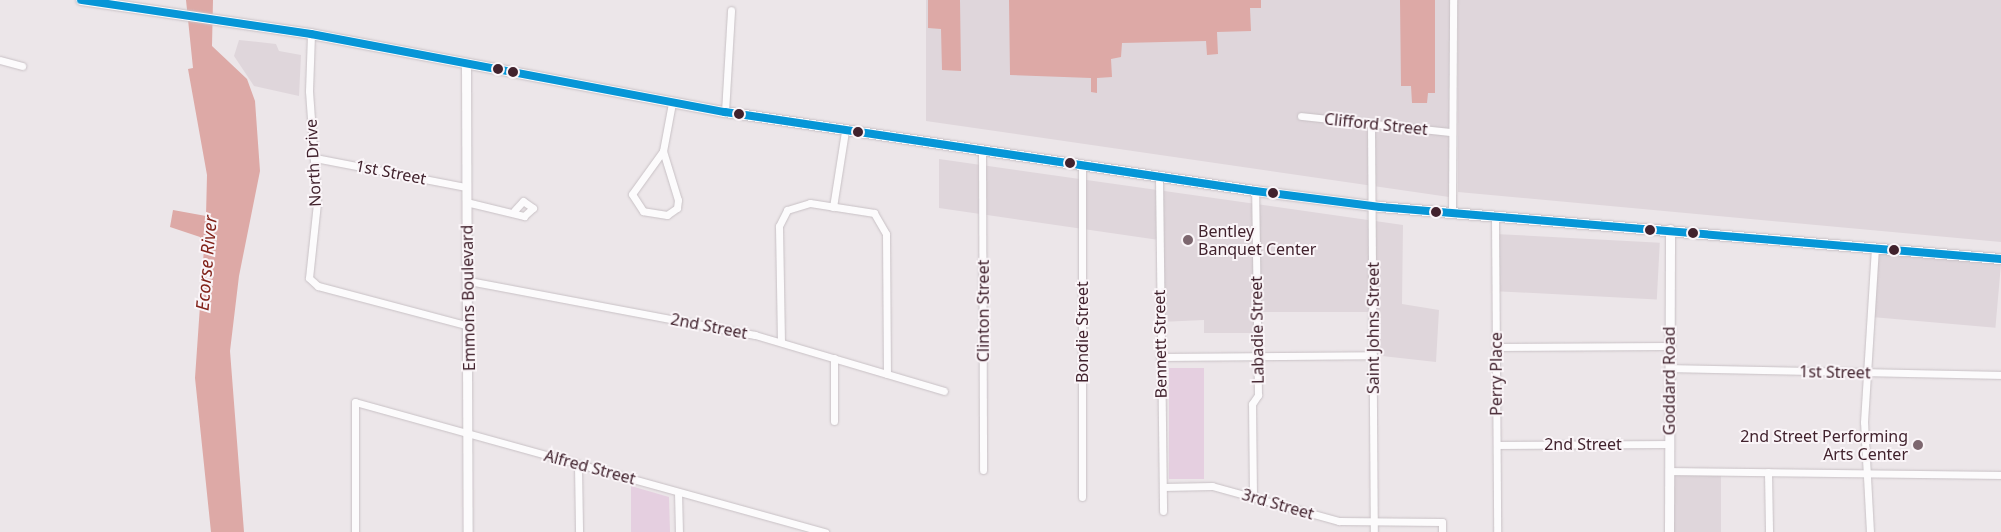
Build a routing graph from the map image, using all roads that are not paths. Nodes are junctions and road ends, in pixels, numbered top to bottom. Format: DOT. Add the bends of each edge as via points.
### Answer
graph roads {
  1 [pos="81,0"];
  2 [pos="1453,0"];
  3 [pos="731,10"];
  4 [pos="311,34"];
  5 [pos="0,60"];
  6 [pos="466,64"];
  7 [pos="22,66"];
  8 [pos="672,103"];
  9 [pos="725,112"];
  10 [pos="1301,116"];
  11 [pos="1371,124"];
  12 [pos="845,131"];
  13 [pos="1451,132"];
  14 [pos="663,151"];
  15 [pos="982,152"];
  16 [pos="316,158"];
  17 [pos="1082,166"];
  18 [pos="1159,177"];
  19 [pos="466,187"];
  20 [pos="1255,191"];
  21 [pos="466,202"];
  22 [pos="833,206"];
  23 [pos="1371,206"];
  24 [pos="514,211"];
  25 [pos="1452,213"];
  26 [pos="1495,216"];
  27 [pos="1670,229"];
  28 [pos="1874,247"];
  29 [pos="2001,259"];
  30 [pos="469,281"];
  31 [pos="469,326"];
  32 [pos="781,342"];
  33 [pos="1669,346"];
  34 [pos="1496,347"];
  35 [pos="1372,355"];
  36 [pos="1257,356"];
  37 [pos="1160,357"];
  38 [pos="834,358"];
  39 [pos="1669,368"];
  40 [pos="1867,372"];
  41 [pos="887,374"];
  42 [pos="2001,375"];
  43 [pos="944,391"];
  44 [pos="834,422"];
  45 [pos="468,434"];
  46 [pos="1669,444"];
  47 [pos="1497,445"];
  48 [pos="578,465"];
  49 [pos="983,470"];
  50 [pos="1669,471"];
  51 [pos="1768,472"];
  52 [pos="1867,472"];
  53 [pos="2001,475"];
  54 [pos="1163,487"];
  55 [pos="678,492"];
  56 [pos="1082,497"];
  57 [pos="1252,497"];
  58 [pos="1163,511"];
  59 [pos="1374,521"];
  60 [pos="355,532"];
  61 [pos="468,532"];
  62 [pos="579,532"];
  63 [pos="679,532"];
  64 [pos="825,532"];
  65 [pos="1374,532"];
  66 [pos="1442,532"];
  67 [pos="1497,532"];
  68 [pos="1669,532"];
  69 [pos="1769,532"];
  70 [pos="1870,532"];
  1 -- 4 [label="main road"];
  2 -- 13 [label="street"];
  3 -- 9 [label="street"];
  4 -- 6 [label="main road"];
  4 -- 16 [label="street, North Drive" via="308,91"];
  5 -- 7 [label="street"];
  6 -- 8 [label="main road"];
  6 -- 19 [label="street, Emmons Boulevard"];
  8 -- 9 [label="main road"];
  8 -- 14 [label="street"];
  9 -- 12 [label="main road"];
  10 -- 11 [label="street, Clifford Street"];
  11 -- 13 [label="street, Clifford Street"];
  11 -- 23 [label="street, Saint Johns Street"];
  12 -- 15 [label="main road"];
  12 -- 22 [label="street"];
  13 -- 25 [label="street"];
  14 -- 14 [label="street" via="632,194 643,211 667,215 677,208 678,200"];
  15 -- 17 [label="main road"];
  15 -- 49 [label="street, Clinton Street"];
  16 -- 19 [label="street, 1st Street"];
  16 -- 31 [label="street, North Drive" via="316,221 309,278 318,286"];
  17 -- 18 [label="main road"];
  17 -- 56 [label="street, Bondie Street"];
  18 -- 20 [label="main road"];
  18 -- 37 [label="street, Bennett Street"];
  19 -- 21 [label="street, Emmons Boulevard"];
  20 -- 23 [label="main road"];
  20 -- 36 [label="street, Labadie Street"];
  21 -- 24 [label="street"];
  21 -- 30 [label="street, Emmons Boulevard"];
  22 -- 32 [label="street" via="796,204 780,221"];
  22 -- 41 [label="street" via="874,213 885,228"];
  23 -- 25 [label="main road"];
  23 -- 35 [label="street, Saint Johns Street"];
  25 -- 26 [label="main road"];
  26 -- 27 [label="main road"];
  26 -- 34 [label="street, Perry Place"];
  27 -- 28 [label="main road"];
  27 -- 33 [label="street, Goddard Road"];
  28 -- 29 [label="main road"];
  28 -- 40 [label="street"];
  30 -- 31 [label="street, Emmons Boulevard"];
  30 -- 32 [label="street, 2nd Street"];
  31 -- 45 [label="street, Emmons Boulevard"];
  32 -- 38 [label="street, 2nd Street"];
  33 -- 34 [label="street"];
  33 -- 39 [label="street, Goddard Road"];
  34 -- 47 [label="street, Perry Place"];
  35 -- 36 [label="street"];
  35 -- 59 [label="street, Saint Johns Street"];
  36 -- 37 [label="street"];
  36 -- 57 [label="street, Labadie Street" via="1258,395 1252,404"];
  37 -- 54 [label="street, Bennett Street"];
  38 -- 41 [label="street, 2nd Street"];
  38 -- 44 [label="street"];
  39 -- 40 [label="street, 1st Street"];
  39 -- 46 [label="street, Goddard Road"];
  40 -- 42 [label="street, 1st Street"];
  40 -- 52 [label="street"];
  41 -- 43 [label="street, 2nd Street"];
  45 -- 48 [label="street, Alfred Street"];
  45 -- 60 [label="street, Alfred Street" via="355,402"];
  45 -- 61 [label="street, Emmons Boulevard"];
  46 -- 47 [label="street, 2nd Street"];
  46 -- 50 [label="street, Goddard Road"];
  47 -- 67 [label="street, Perry Place"];
  48 -- 55 [label="street, Alfred Street"];
  48 -- 62 [label="street"];
  50 -- 51 [label="street"];
  50 -- 68 [label="street, Goddard Road"];
  51 -- 52 [label="street"];
  51 -- 69 [label="street"];
  52 -- 53 [label="street"];
  52 -- 70 [label="street"];
  54 -- 57 [label="street, 3rd Street" via="1212,486"];
  54 -- 58 [label="street, Bennett Street"];
  55 -- 63 [label="street"];
  55 -- 64 [label="street, Alfred Street"];
  57 -- 59 [label="street, 3rd Street" via="1339,521"];
  59 -- 65 [label="street, Saint Johns Street"];
  59 -- 66 [label="street, 3rd Street" via="1442,522"];
}
